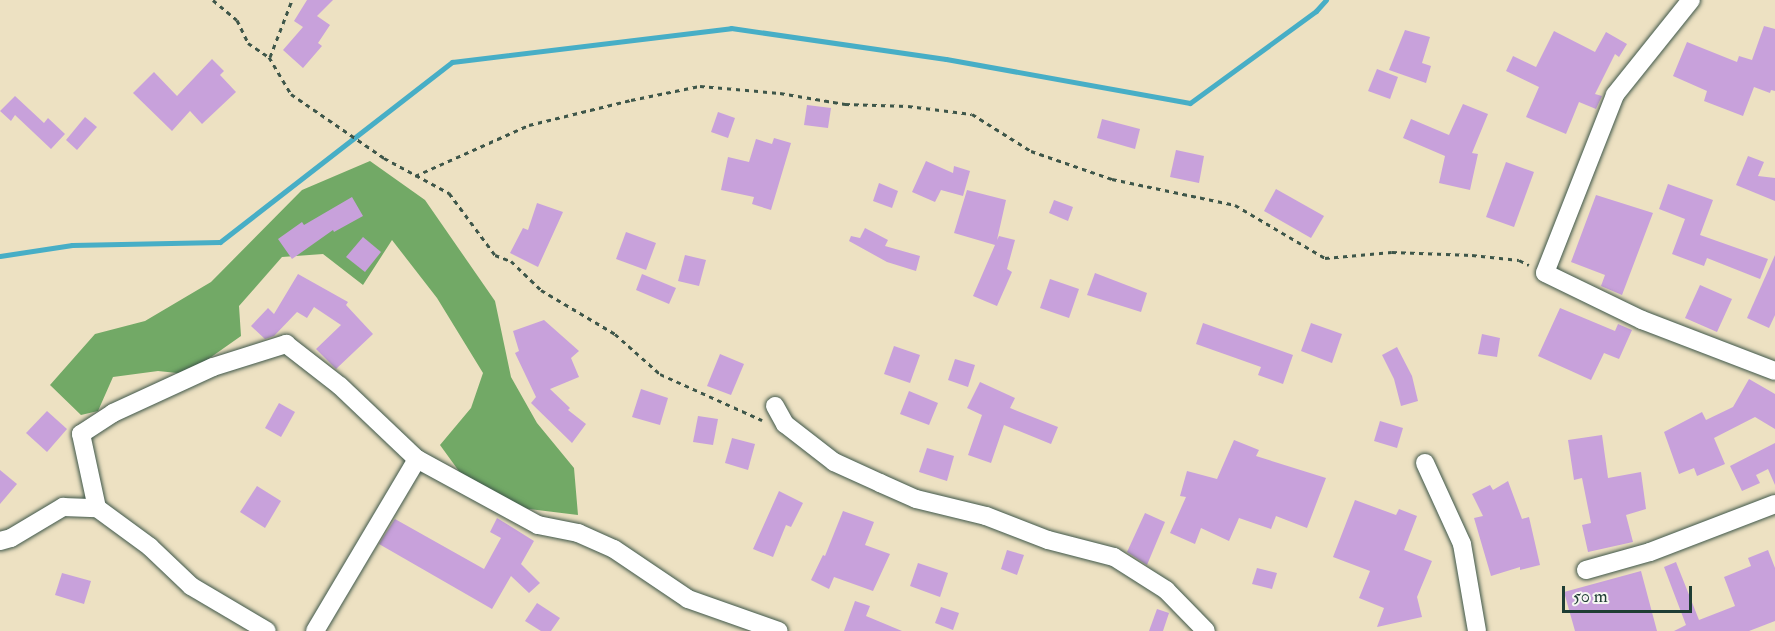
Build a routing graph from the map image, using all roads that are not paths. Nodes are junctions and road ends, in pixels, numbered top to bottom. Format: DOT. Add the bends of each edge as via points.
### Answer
graph roads {
  1 [pos="1691,0"];
  2 [pos="1775,371"];
  3 [pos="775,406"];
  4 [pos="417,459"];
  5 [pos="1425,463"];
  6 [pos="1775,504"];
  7 [pos="97,508"];
  8 [pos="0,541"];
  9 [pos="1586,570"];
  10 [pos="267,631"];
  11 [pos="315,631"];
  12 [pos="779,631"];
  13 [pos="1206,631"];
  14 [pos="1477,631"];
  1 -- 2 [label="street" via="1615,95 1545,273 1642,320"];
  3 -- 13 [label="street" via="785,424 834,462 916,499 986,516 1048,540 1114,557 1166,590"];
  4 -- 7 [label="street" via="340,386 286,344 213,367 113,413 81,434"];
  4 -- 11 [label="street"];
  4 -- 12 [label="street" via="538,525 578,533 614,549 688,599"];
  5 -- 14 [label="street" via="1462,544"];
  6 -- 9 [label="street" via="1650,552"];
  7 -- 8 [label="street" via="63,507"];
  7 -- 10 [label="street" via="150,547 191,586"];
}
